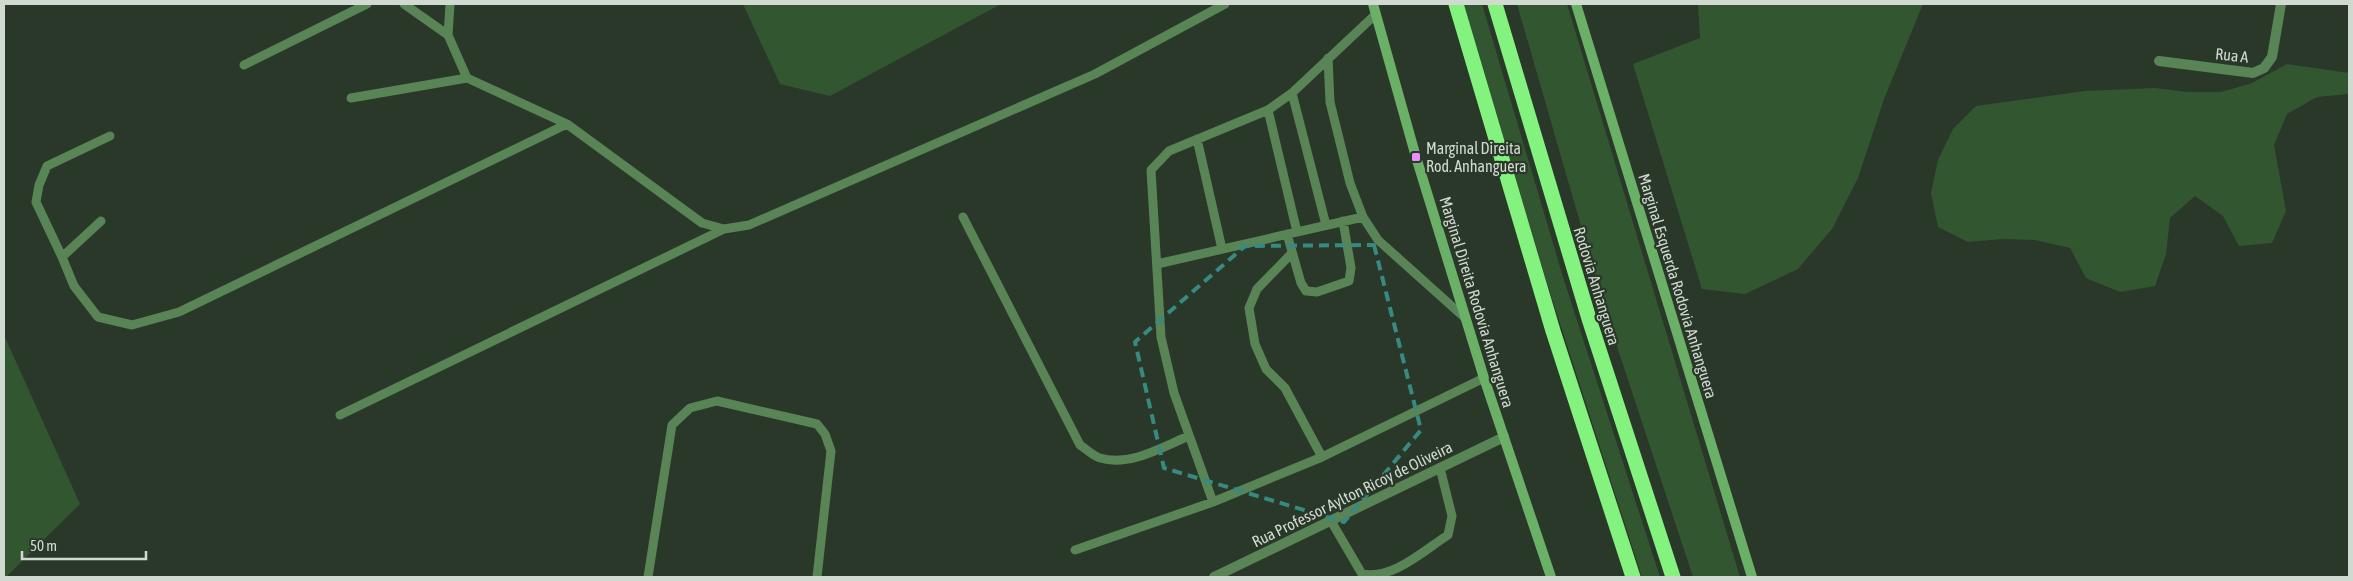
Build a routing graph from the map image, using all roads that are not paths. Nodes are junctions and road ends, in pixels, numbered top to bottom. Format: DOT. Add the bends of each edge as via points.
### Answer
graph roads {
  1 [pos="367,4"];
  2 [pos="404,4"];
  3 [pos="450,4"];
  4 [pos="1225,4"];
  5 [pos="1456,4"];
  6 [pos="1495,4"];
  7 [pos="1576,4"];
  8 [pos="2281,4"];
  9 [pos="1374,9"];
  10 [pos="448,35"];
  11 [pos="1328,58"];
  12 [pos="2159,61"];
  13 [pos="244,65"];
  14 [pos="467,78"];
  15 [pos="1292,93"];
  16 [pos="351,98"];
  17 [pos="1268,110"];
  18 [pos="566,124"];
  19 [pos="110,136"];
  20 [pos="1197,139"];
  21 [pos="1363,216"];
  22 [pos="963,217"];
  23 [pos="101,221"];
  24 [pos="1343,221"];
  25 [pos="1326,225"];
  26 [pos="724,229"];
  27 [pos="1297,232"];
  28 [pos="1287,234"];
  29 [pos="1222,249"];
  30 [pos="1292,253"];
  31 [pos="62,257"];
  32 [pos="1157,264"];
  33 [pos="1465,318"];
  34 [pos="1484,378"];
  35 [pos="340,415"];
  36 [pos="1190,436"];
  37 [pos="1504,438"];
  38 [pos="1322,457"];
  39 [pos="1440,468"];
  40 [pos="1213,502"];
  41 [pos="1331,520"];
  42 [pos="1075,550"];
  43 [pos="648,577"];
  44 [pos="817,577"];
  45 [pos="1214,577"];
  46 [pos="1551,577"];
  47 [pos="1633,577"];
  48 [pos="1673,577"];
  49 [pos="1752,577"];
  1 -- 13 [label="lane"];
  2 -- 10 [label="lane"];
  3 -- 10 [label="lane"];
  4 -- 26 [label="lane" via="1095,74 749,225"];
  5 -- 47 [label="highway" via="1550,321"];
  6 -- 48 [label="highway, Rodovia Anhanguera" via="1584,304"];
  7 -- 49 [label="street, Marginal Esquerda Rodovia Anhanguera"];
  8 -- 12 [label="street, Rua A" via="2272,57 2264,68 2253,73"];
  9 -- 11 [label="lane"];
  9 -- 33 [label="street, Marginal Direita Rodovia Anhanguera"];
  10 -- 14 [label="lane"];
  11 -- 15 [label="lane"];
  11 -- 21 [label="lane" via="1330,102 1350,183"];
  14 -- 16 [label="lane"];
  14 -- 18 [label="lane"];
  15 -- 17 [label="lane"];
  15 -- 25 [label="lane"];
  17 -- 20 [label="lane"];
  17 -- 27 [label="lane"];
  18 -- 26 [label="lane" via="702,223"];
  18 -- 31 [label="lane" via="179,312 132,325 98,316 74,286"];
  19 -- 31 [label="lane" via="48,166 39,185 36,202"];
  20 -- 29 [label="lane"];
  20 -- 32 [label="lane" via="1169,151 1151,170"];
  21 -- 24 [label="lane"];
  21 -- 33 [label="lane" via="1378,240"];
  22 -- 36 [label="lane" via="1080,445 1098,458 1115,461 1138,457"];
  23 -- 31 [label="lane"];
  24 -- 25 [label="lane"];
  24 -- 30 [label="lane" via="1351,268 1349,281 1317,292 1306,291"];
  25 -- 27 [label="lane"];
  26 -- 35 [label="lane"];
  27 -- 28 [label="lane"];
  28 -- 29 [label="lane"];
  28 -- 30 [label="lane"];
  29 -- 32 [label="lane"];
  30 -- 38 [label="lane" via="1257,289 1249,308 1255,344 1266,369 1285,388"];
  32 -- 36 [label="lane" via="1162,338 1174,394"];
  33 -- 34 [label="street, Marginal Direita Rodovia Anhanguera"];
  34 -- 37 [label="street, Marginal Direita Rodovia Anhanguera"];
  34 -- 38 [label="lane"];
  36 -- 40 [label="lane"];
  37 -- 39 [label="street, Rua Professor Aylton Ricoy de Oliveira"];
  37 -- 46 [label="street, Marginal Direita Rodovia Anhanguera"];
  38 -- 40 [label="lane"];
  39 -- 41 [label="street, Rua Professor Aylton Ricoy de Oliveira"];
  39 -- 41 [label="lane" via="1452,516 1448,535 1389,572 1374,576 1362,574"];
  40 -- 42 [label="lane"];
  41 -- 45 [label="street, Rua Professor Aylton Ricoy de Oliveira"];
  43 -- 44 [label="lane" via="672,425 690,408 717,401 817,424 825,434 831,451"];
}
